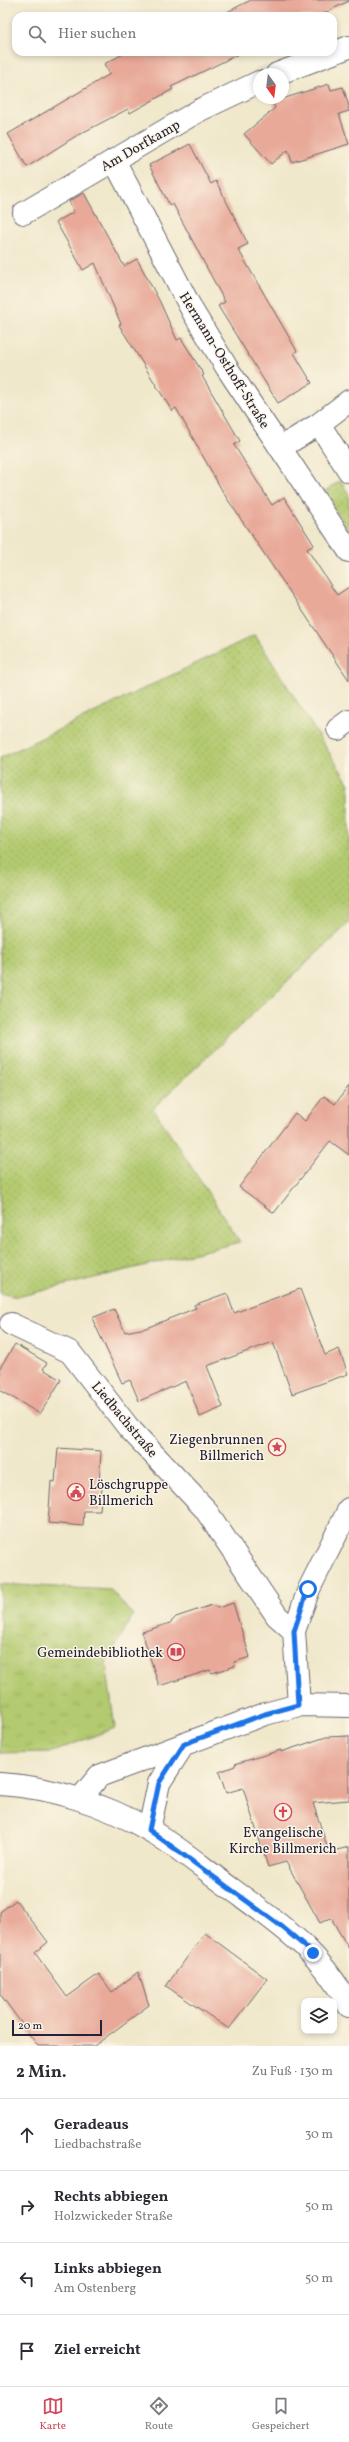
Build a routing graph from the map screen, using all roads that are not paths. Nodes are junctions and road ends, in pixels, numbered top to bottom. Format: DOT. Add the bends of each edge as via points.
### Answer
graph roads {
  1 [pos="349,47"];
  2 [pos="337,52"];
  3 [pos="325,56"];
  4 [pos="289,70"];
  5 [pos="253,85"];
  6 [pos="114,160"];
  7 [pos="24,213"];
  8 [pos="349,401"];
  9 [pos="319,424"];
  10 [pos="280,448"];
  11 [pos="349,471"];
  12 [pos="349,551"];
  13 [pos="11,1324"];
  14 [pos="349,1509"];
  15 [pos="294,1631"];
  16 [pos="298,1705"];
  17 [pos="349,1706"];
  18 [pos="184,1744"];
  19 [pos="0,1784"];
  20 [pos="80,1799"];
  21 [pos="149,1830"];
  22 [pos="349,2006"];
  1 -- 2 [label="street"];
  3 -- 4 [label="street"];
  5 -- 6 [label="street, Am Dorfkamp" via="200,110"];
  6 -- 7 [label="street, Am Dorfkamp"];
  6 -- 10 [label="street, Hermann-Osthoff-Straße" via="193,312"];
  8 -- 9 [label="street"];
  9 -- 10 [label="street"];
  9 -- 11 [label="street"];
  10 -- 12 [label="street, Hermann-Osthoff-Straße"];
  13 -- 15 [label="street, Liedbachstraße" via="70,1352 128,1427 205,1509 274,1611"];
  14 -- 15 [label="street" via="308,1589"];
  15 -- 16 [label="street"];
  16 -- 17 [label="street"];
  16 -- 18 [label="street" via="265,1714"];
  18 -- 20 [label="street" via="99,1776"];
  18 -- 21 [label="street" via="159,1783"];
  19 -- 20 [label="street" via="33,1787"];
  20 -- 21 [label="street"];
  21 -- 22 [label="street" via="281,1926 313,1953 338,1985"];
}
